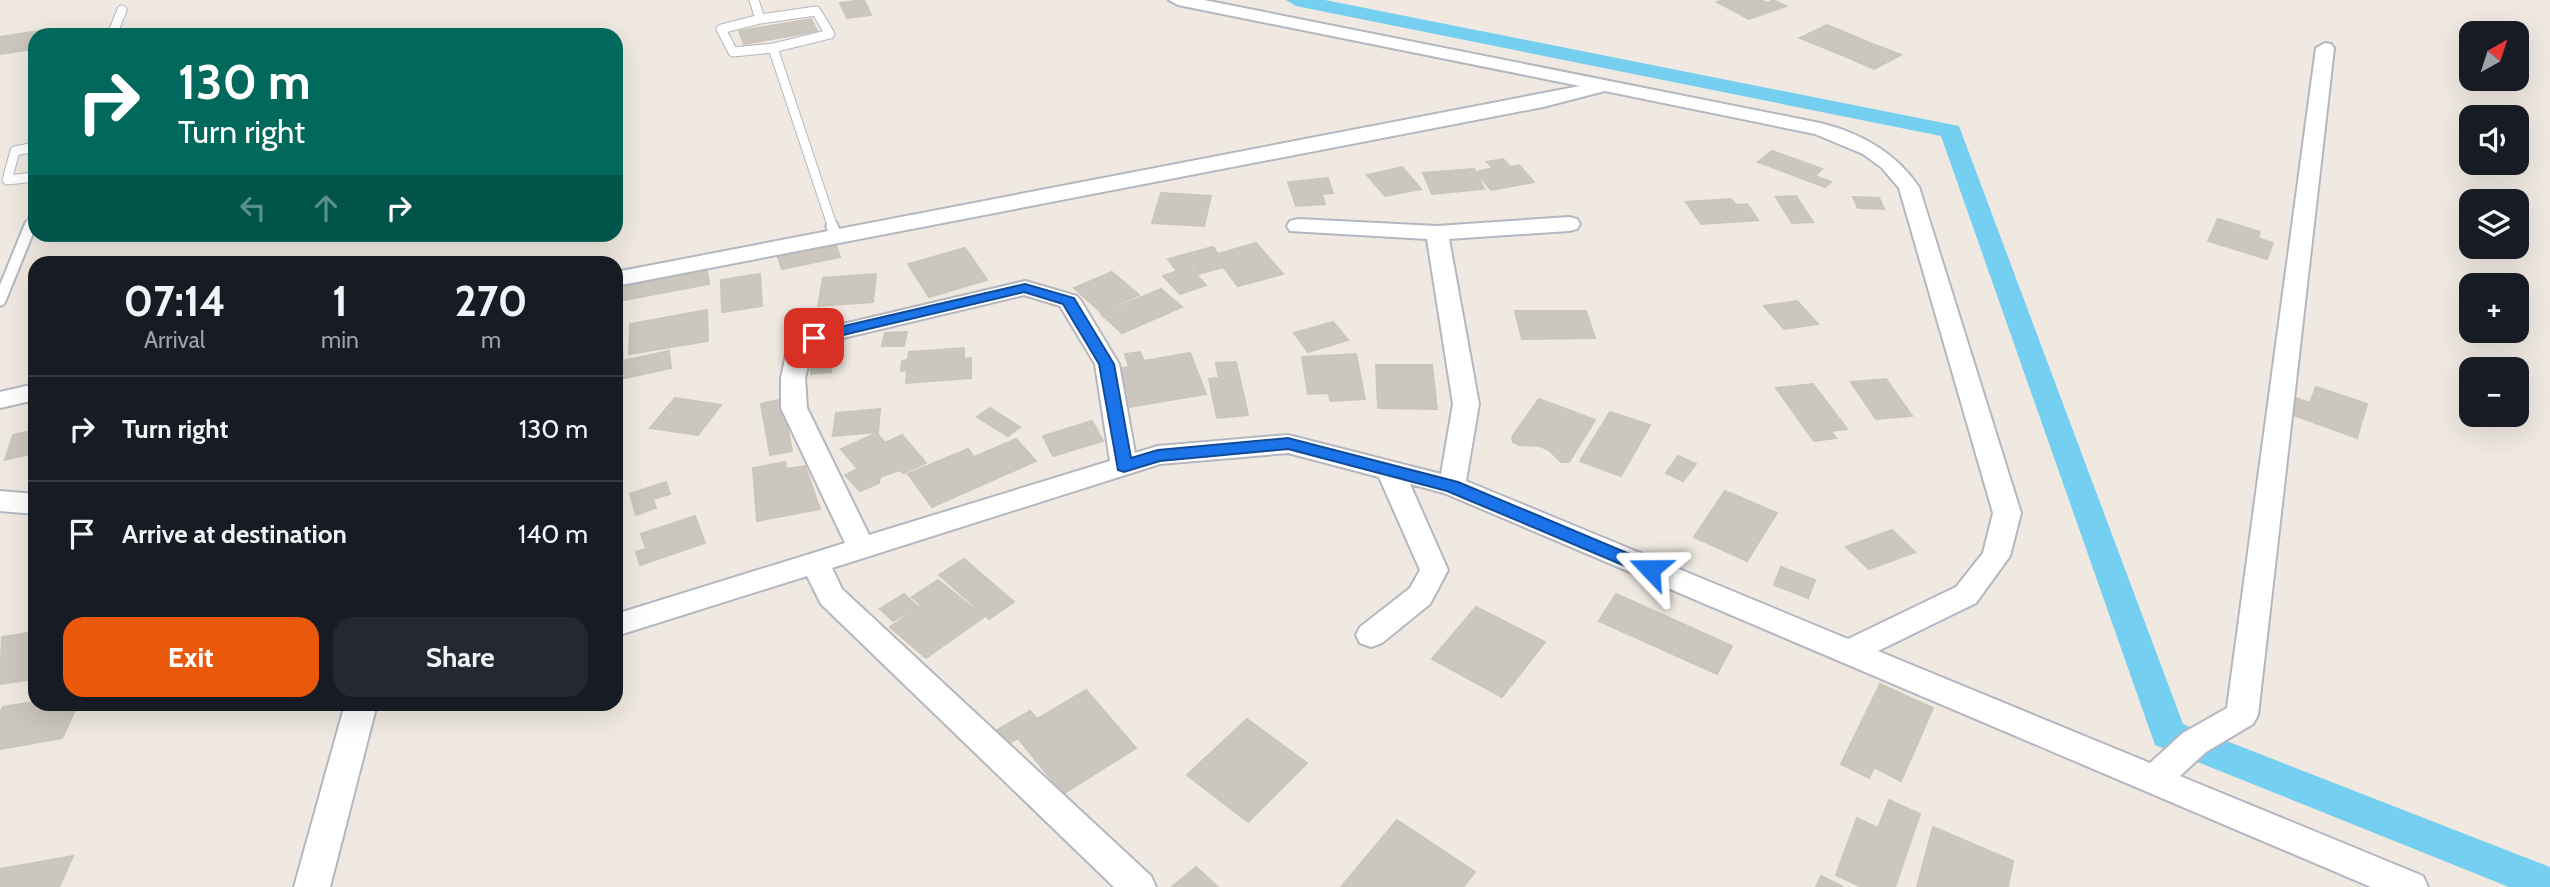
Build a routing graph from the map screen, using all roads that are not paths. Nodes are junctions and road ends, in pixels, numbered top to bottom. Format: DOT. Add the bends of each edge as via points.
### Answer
graph roads {
  1 [pos="754,0"];
  2 [pos="1178,0"];
  3 [pos="122,10"];
  4 [pos="761,19"];
  5 [pos="115,28"];
  6 [pos="774,48"];
  7 [pos="2325,48"];
  8 [pos="1609,85"];
  9 [pos="28,148"];
  10 [pos="28,178"];
  11 [pos="1569,224"];
  12 [pos="1298,226"];
  13 [pos="28,230"];
  14 [pos="1437,233"];
  15 [pos="836,237"];
  16 [pos="623,278"];
  17 [pos="0,300"];
  18 [pos="28,394"];
  19 [pos="0,400"];
  20 [pos="1124,466"];
  21 [pos="1390,470"];
  22 [pos="1452,486"];
  23 [pos="0,500"];
  24 [pos="28,503"];
  25 [pos="862,550"];
  26 [pos="816,564"];
  27 [pos="623,623"];
  28 [pos="1371,635"];
  29 [pos="1848,652"];
  30 [pos="359,711"];
  31 [pos="2156,781"];
  32 [pos="312,887"];
  33 [pos="1138,887"];
  34 [pos="2410,887"];
  1 -- 4 [label="lane"];
  2 -- 8 [label="street"];
  3 -- 5 [label="lane"];
  4 -- 6 [label="lane" via="721,29 733,52"];
  4 -- 6 [label="lane" via="816,11 830,34"];
  6 -- 15 [label="lane"];
  7 -- 31 [label="street" via="2242,715 2179,754"];
  8 -- 15 [label="street"];
  8 -- 29 [label="street" via="1820,129 1872,148 1909,187 2007,513 1996,556 1966,596"];
  9 -- 10 [label="lane" via="15,151 7,180"];
  11 -- 14 [label="street"];
  12 -- 14 [label="street"];
  13 -- 17 [label="lane"];
  14 -- 22 [label="street" via="1466,404"];
  15 -- 16 [label="street"];
  18 -- 19 [label="street"];
  20 -- 21 [label="street" via="1158,455 1288,444"];
  20 -- 25 [label="street"];
  20 -- 25 [label="street" via="1107,364 1069,301 1025,288 814,338 799,350 793,378 794,408"];
  21 -- 22 [label="street"];
  21 -- 28 [label="street" via="1434,570 1420,596"];
  22 -- 29 [label="street"];
  23 -- 24 [label="street"];
  25 -- 26 [label="street"];
  26 -- 27 [label="street"];
  26 -- 33 [label="street" via="831,596"];
  29 -- 31 [label="street"];
  30 -- 32 [label="street"];
  31 -- 34 [label="street"];
}
